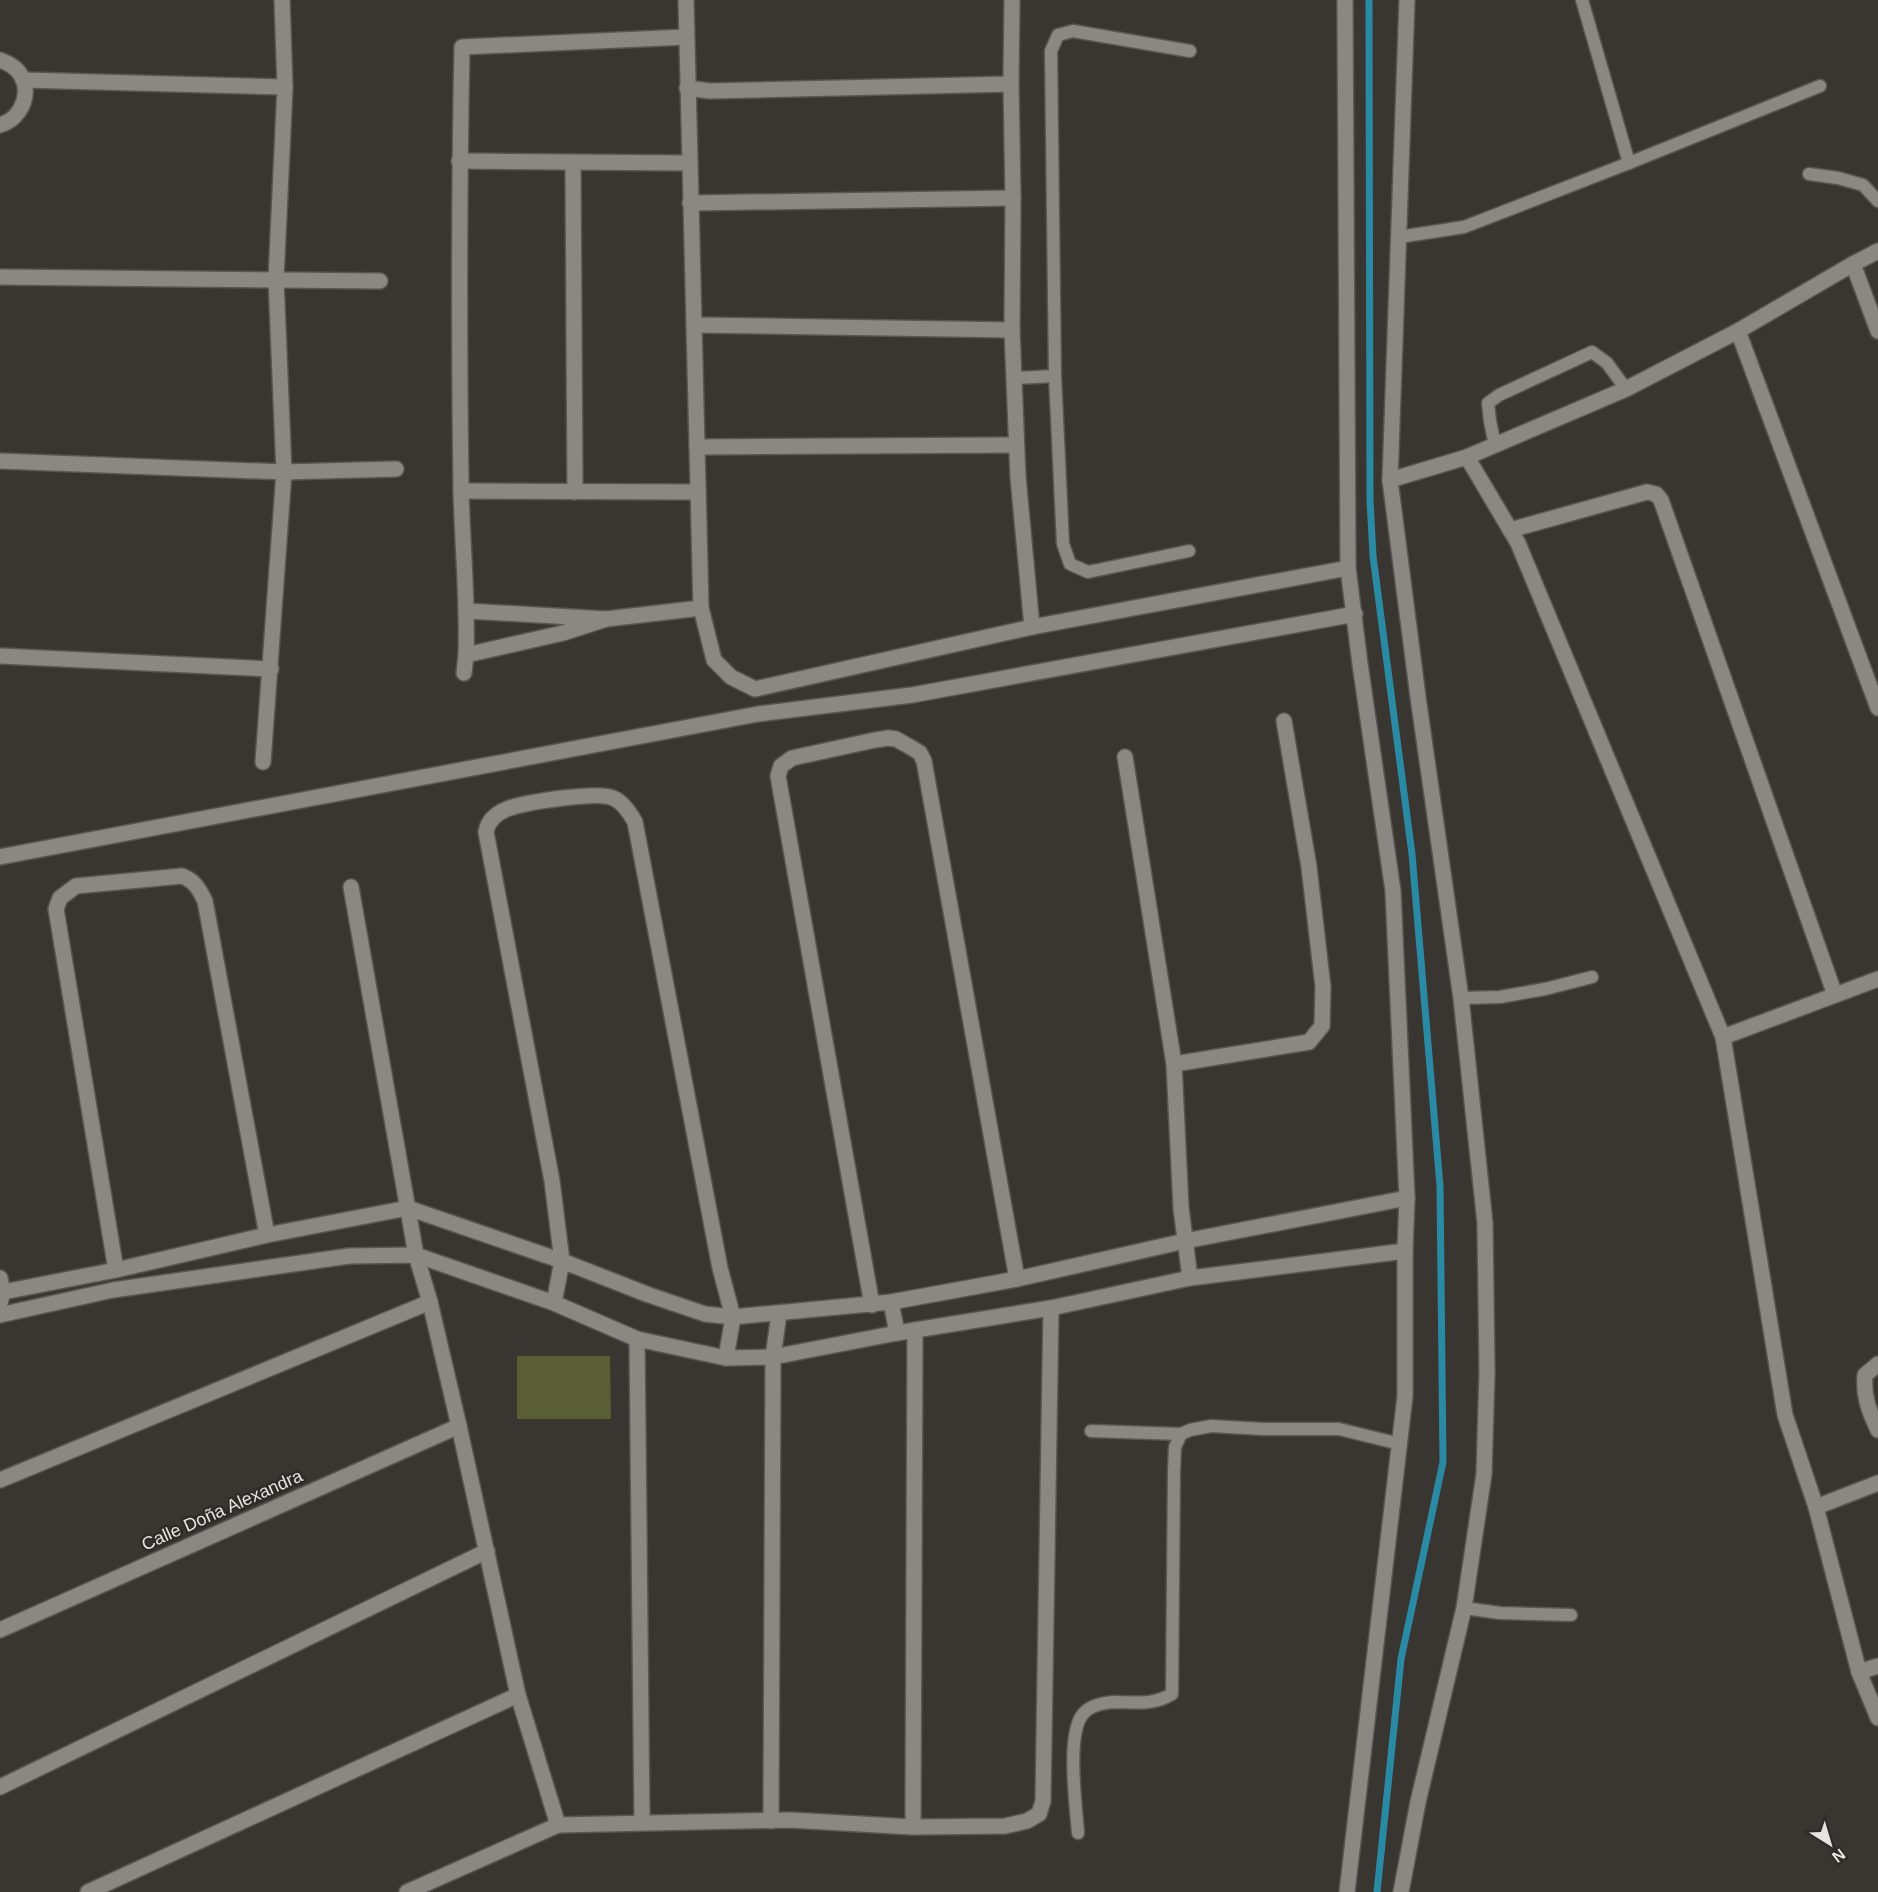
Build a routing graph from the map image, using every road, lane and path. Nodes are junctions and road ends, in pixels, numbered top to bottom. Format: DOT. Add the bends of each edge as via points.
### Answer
graph roads {
  1 [pos="282,0"];
  2 [pos="686,0"];
  3 [pos="1012,0"];
  4 [pos="1345,0"];
  5 [pos="1407,0"];
  6 [pos="1582,0"];
  7 [pos="686,37"];
  8 [pos="1190,51"];
  9 [pos="0,60"];
  10 [pos="23,80"];
  11 [pos="1011,84"];
  12 [pos="1820,86"];
  13 [pos="285,87"];
  14 [pos="687,88"];
  15 [pos="0,125"];
  16 [pos="459,161"];
  17 [pos="573,163"];
  18 [pos="689,163"];
  19 [pos="1629,163"];
  20 [pos="1809,174"];
  21 [pos="1013,198"];
  22 [pos="1878,201"];
  23 [pos="690,203"];
  24 [pos="1399,237"];
  25 [pos="1878,251"];
  26 [pos="1853,264"];
  27 [pos="0,277"];
  28 [pos="276,279"];
  29 [pos="380,281"];
  30 [pos="694,325"];
  31 [pos="1012,330"];
  32 [pos="1738,331"];
  33 [pos="1878,331"];
  34 [pos="1055,376"];
  35 [pos="1014,378"];
  36 [pos="1626,389"];
  37 [pos="1016,445"];
  38 [pos="1495,445"];
  39 [pos="697,447"];
  40 [pos="1467,457"];
  41 [pos="0,460"];
  42 [pos="396,469"];
  43 [pos="284,472"];
  44 [pos="1390,480"];
  45 [pos="461,491"];
  46 [pos="575,492"];
  47 [pos="698,492"];
  48 [pos="1510,530"];
  49 [pos="1189,551"];
  50 [pos="1348,568"];
  51 [pos="701,608"];
  52 [pos="467,611"];
  53 [pos="1355,614"];
  54 [pos="606,619"];
  55 [pos="1032,627"];
  56 [pos="466,655"];
  57 [pos="0,656"];
  58 [pos="271,669"];
  59 [pos="464,673"];
  60 [pos="1878,708"];
  61 [pos="1284,721"];
  62 [pos="1125,757"];
  63 [pos="263,762"];
  64 [pos="0,857"];
  65 [pos="351,887"];
  66 [pos="1592,977"];
  67 [pos="1878,979"];
  68 [pos="1835,995"];
  69 [pos="1461,998"];
  70 [pos="1723,1038"];
  71 [pos="1174,1064"];
  72 [pos="1407,1198"];
  73 [pos="408,1208"];
  74 [pos="267,1235"];
  75 [pos="1185,1241"];
  76 [pos="1405,1251"];
  77 [pos="416,1255"];
  78 [pos="562,1261"];
  79 [pos="116,1270"];
  80 [pos="1190,1278"];
  81 [pos="1017,1279"];
  82 [pos="1,1291"];
  83 [pos="430,1302"];
  84 [pos="891,1302"];
  85 [pos="554,1303"];
  86 [pos="872,1305"];
  87 [pos="1051,1308"];
  88 [pos="778,1314"];
  89 [pos="0,1315"];
  90 [pos="733,1317"];
  91 [pos="915,1330"];
  92 [pos="897,1333"];
  93 [pos="637,1339"];
  94 [pos="773,1357"];
  95 [pos="726,1358"];
  96 [pos="1878,1364"];
  97 [pos="459,1426"];
  98 [pos="1878,1430"];
  99 [pos="1091,1431"];
  100 [pos="1181,1434"];
  101 [pos="1400,1444"];
  102 [pos="0,1480"];
  103 [pos="1878,1484"];
  104 [pos="1816,1507"];
  105 [pos="486,1551"];
  106 [pos="1464,1608"];
  107 [pos="1571,1615"];
  108 [pos="0,1630"];
  109 [pos="1878,1666"];
  110 [pos="1860,1672"];
  111 [pos="518,1695"];
  112 [pos="1878,1718"];
  113 [pos="0,1787"];
  114 [pos="771,1821"];
  115 [pos="642,1822"];
  116 [pos="558,1825"];
  117 [pos="913,1827"];
  118 [pos="1078,1833"];
  119 [pos="88,1892"];
  120 [pos="407,1892"];
  121 [pos="1347,1892"];
  122 [pos="1401,1892"];
  1 -- 13 [label="street"];
  2 -- 7 [label="street"];
  3 -- 11 [label="street"];
  4 -- 50 [label="street"];
  5 -- 24 [label="street"];
  6 -- 19 [label="lane"];
  7 -- 14 [label="street"];
  7 -- 16 [label="street" via="462,47"];
  8 -- 34 [label="lane" via="1073,31 1058,35 1051,51"];
  9 -- 10 [label="street" via="10,64"];
  10 -- 13 [label="street"];
  10 -- 15 [label="street" via="25,101 20,111"];
  11 -- 14 [label="street"];
  11 -- 21 [label="street"];
  12 -- 19 [label="lane"];
  13 -- 28 [label="street"];
  14 -- 18 [label="street"];
  16 -- 17 [label="street"];
  16 -- 45 [label="street"];
  17 -- 18 [label="street"];
  17 -- 46 [label="street"];
  18 -- 23 [label="street"];
  19 -- 24 [label="lane" via="1464,227"];
  20 -- 22 [label="lane" via="1863,185"];
  21 -- 23 [label="street"];
  21 -- 31 [label="street"];
  23 -- 30 [label="street"];
  24 -- 44 [label="street"];
  25 -- 26 [label="street"];
  26 -- 32 [label="street"];
  26 -- 33 [label="street"];
  27 -- 28 [label="street"];
  28 -- 29 [label="street"];
  28 -- 43 [label="street"];
  30 -- 31 [label="street"];
  30 -- 39 [label="street"];
  31 -- 35 [label="street"];
  32 -- 36 [label="street"];
  32 -- 60 [label="street"];
  34 -- 35 [label="lane"];
  34 -- 49 [label="lane" via="1063,544 1070,564 1088,572"];
  35 -- 37 [label="street"];
  36 -- 38 [label="street"];
  36 -- 38 [label="lane" via="1607,363 1592,352 1488,403"];
  37 -- 39 [label="street"];
  37 -- 55 [label="street"];
  38 -- 40 [label="street"];
  39 -- 47 [label="street"];
  40 -- 44 [label="street"];
  40 -- 48 [label="street"];
  41 -- 43 [label="street"];
  42 -- 43 [label="street"];
  43 -- 58 [label="street"];
  44 -- 69 [label="street"];
  45 -- 46 [label="street"];
  45 -- 52 [label="street"];
  46 -- 47 [label="street"];
  47 -- 51 [label="street"];
  48 -- 68 [label="street" via="1647,492 1661,500"];
  48 -- 70 [label="street"];
  50 -- 53 [label="street"];
  50 -- 55 [label="street"];
  51 -- 54 [label="street"];
  51 -- 55 [label="street" via="714,660 731,677 755,689"];
  52 -- 54 [label="street"];
  52 -- 56 [label="street"];
  53 -- 64 [label="street" via="912,694 758,714"];
  53 -- 72 [label="street" via="1393,891"];
  54 -- 56 [label="street"];
  56 -- 59 [label="street"];
  57 -- 58 [label="street"];
  58 -- 63 [label="street"];
  61 -- 71 [label="street" via="1309,867 1323,987 1322,1026 1309,1042"];
  62 -- 71 [label="street"];
  65 -- 73 [label="street"];
  66 -- 69 [label="lane" via="1500,997"];
  67 -- 68 [label="street"];
  68 -- 70 [label="street"];
  69 -- 106 [label="street" via="1485,1223 1487,1372 1484,1474"];
  70 -- 104 [label="street" via="1785,1415"];
  71 -- 75 [label="street"];
  72 -- 75 [label="street"];
  72 -- 76 [label="street"];
  73 -- 74 [label="street"];
  73 -- 77 [label="street"];
  73 -- 78 [label="street"];
  74 -- 79 [label="street"];
  74 -- 79 [label="street" via="206,901 197,886 182,876 76,886 60,898 56,909"];
  75 -- 80 [label="street"];
  75 -- 81 [label="street"];
  76 -- 80 [label="street"];
  76 -- 101 [label="street" via="1405,1396"];
  77 -- 83 [label="street"];
  77 -- 85 [label="street"];
  77 -- 89 [label="street" via="349,1256 113,1290"];
  78 -- 85 [label="street"];
  78 -- 90 [label="street" via="705,1314"];
  78 -- 90 [label="street" via="552,1181 486,832 490,821 508,809 606,795 625,807 635,822 720,1268"];
  79 -- 82 [label="street"];
  80 -- 87 [label="street"];
  81 -- 84 [label="street"];
  81 -- 86 [label="street" via="924,761 920,753 896,739 874,740 792,758 781,766 778,776"];
  83 -- 97 [label="street"];
  83 -- 102 [label="street"];
  84 -- 86 [label="street"];
  84 -- 92 [label="street"];
  85 -- 93 [label="street"];
  86 -- 88 [label="street"];
  87 -- 91 [label="street"];
  87 -- 117 [label="street" via="1043,1801 1039,1814 1005,1826"];
  88 -- 90 [label="street"];
  88 -- 94 [label="street"];
  90 -- 95 [label="street"];
  91 -- 92 [label="street"];
  91 -- 117 [label="street"];
  92 -- 94 [label="street"];
  93 -- 95 [label="street"];
  93 -- 115 [label="street"];
  94 -- 95 [label="street"];
  94 -- 114 [label="street"];
  96 -- 98 [label="street" via="1865,1375 1864,1384 1868,1410"];
  97 -- 105 [label="street"];
  97 -- 108 [label="street, Calle Doña Alexandra"];
  99 -- 100 [label="lane"];
  100 -- 101 [label="lane" via="1211,1426 1339,1429"];
  100 -- 118 [label="lane" via="1175,1446 1174,1471 1172,1694 1150,1703 1110,1702 1082,1714 1073,1746"];
  101 -- 121 [label="street"];
  103 -- 104 [label="street"];
  104 -- 110 [label="street"];
  105 -- 111 [label="street"];
  105 -- 113 [label="street"];
  106 -- 107 [label="lane"];
  106 -- 122 [label="street"];
  109 -- 110 [label="street"];
  110 -- 112 [label="street"];
  111 -- 116 [label="street"];
  111 -- 119 [label="street"];
  114 -- 115 [label="street"];
  114 -- 117 [label="street"];
  115 -- 116 [label="street"];
  116 -- 120 [label="street"];
}
